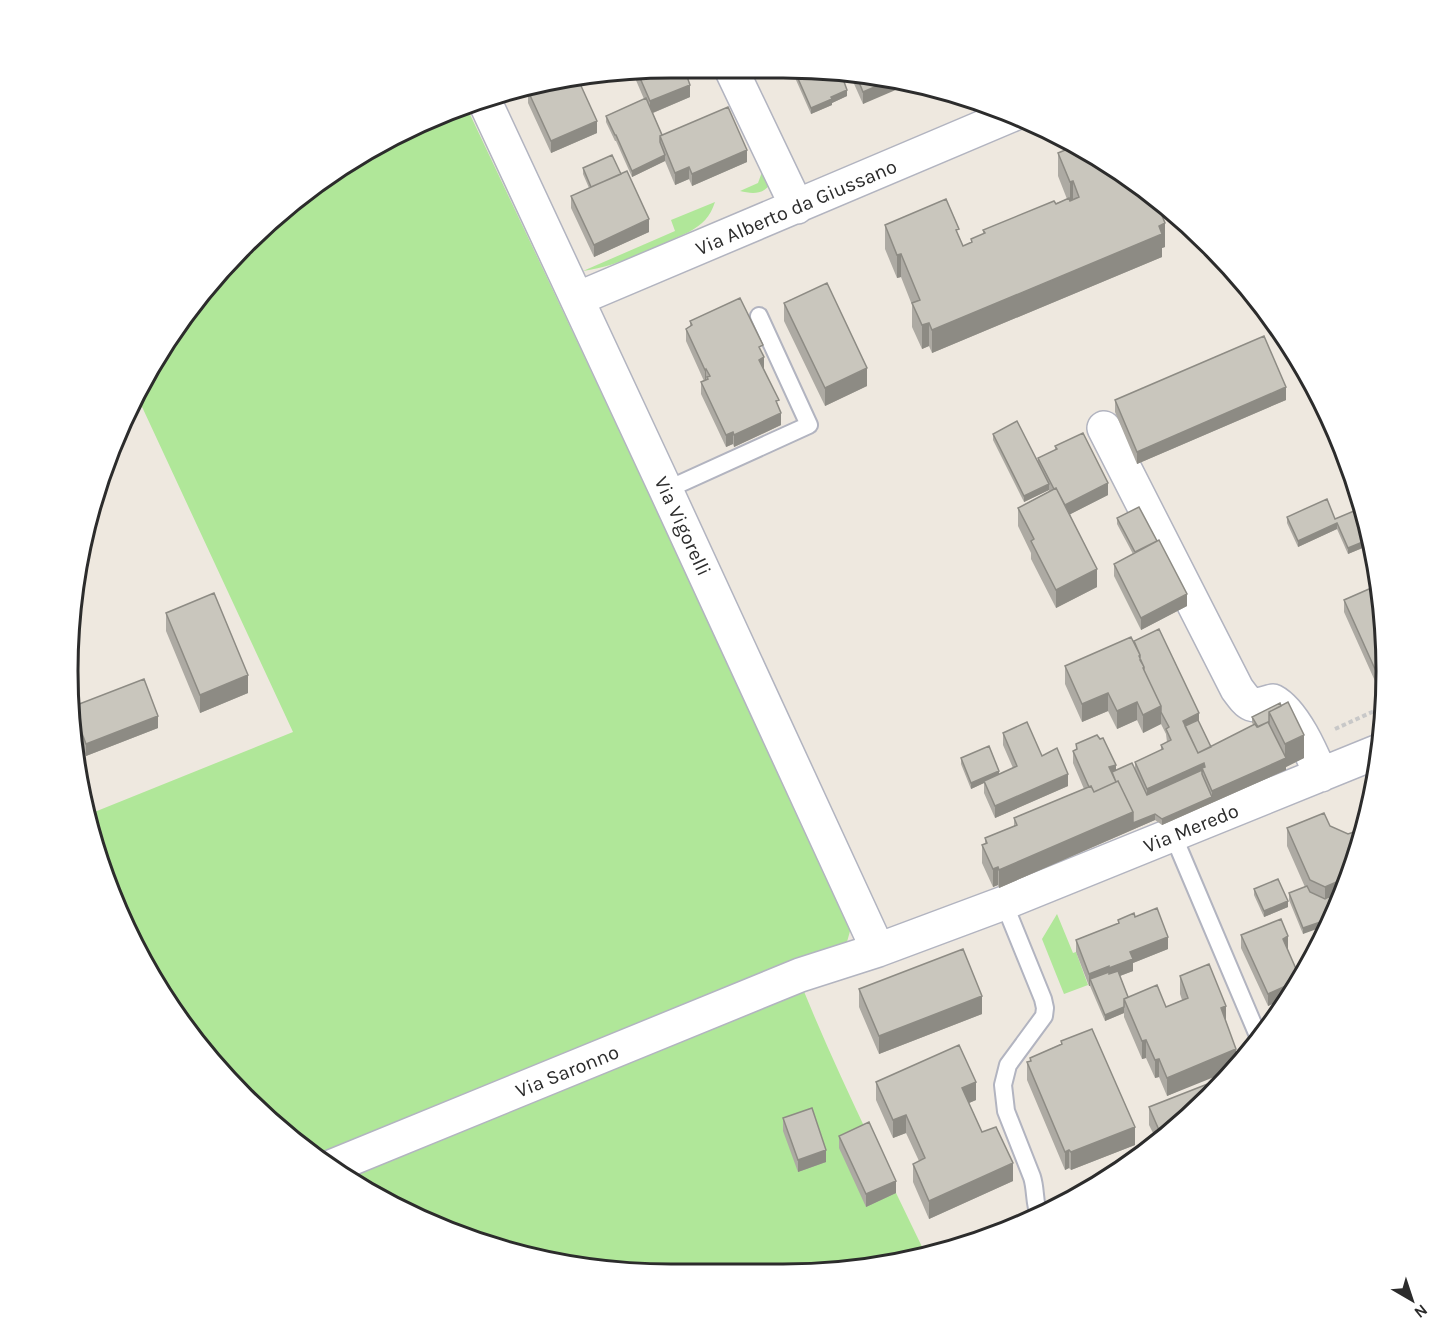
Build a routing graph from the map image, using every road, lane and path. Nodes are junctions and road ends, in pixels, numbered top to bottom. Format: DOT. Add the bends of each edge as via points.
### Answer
graph roads {
  1 [pos="735,78"];
  2 [pos="487,107"];
  3 [pos="991,116"];
  4 [pos="797,207"];
  5 [pos="577,299"];
  6 [pos="759,316"];
  7 [pos="1104,428"];
  8 [pos="666,490"];
  9 [pos="1375,711"];
  10 [pos="1306,742"];
  11 [pos="1370,757"];
  12 [pos="1321,775"];
  13 [pos="1173,835"];
  14 [pos="1004,903"];
  15 [pos="878,950"];
  16 [pos="800,975"];
  17 [pos="1255,1029"];
  18 [pos="341,1163"];
  19 [pos="1037,1207"];
  1 -- 4 [label="street"];
  2 -- 5 [label="street, Via Vigorelli"];
  3 -- 4 [label="street, Via Alberto da Giussano"];
  4 -- 5 [label="street, Via Alberto da Giussano"];
  5 -- 8 [label="street, Via Vigorelli"];
  6 -- 8 [label="lane" via="809,425"];
  7 -- 10 [label="street" via="1237,689 1247,703 1279,704"];
  8 -- 15 [label="street, Via Vigorelli"];
  9 -- 10 [label="path"];
  10 -- 12 [label="street"];
  11 -- 12 [label="street, Via Meredo"];
  12 -- 13 [label="street, Via Meredo"];
  13 -- 14 [label="street, Via Meredo"];
  13 -- 17 [label="lane"];
  14 -- 15 [label="street, Via Meredo"];
  14 -- 19 [label="lane" via="1046,1008 1008,1065 1003,1085 1006,1111 1034,1183"];
  15 -- 16 [label="street, Via Meredo"];
  16 -- 18 [label="street, Via Saronno"];
}
